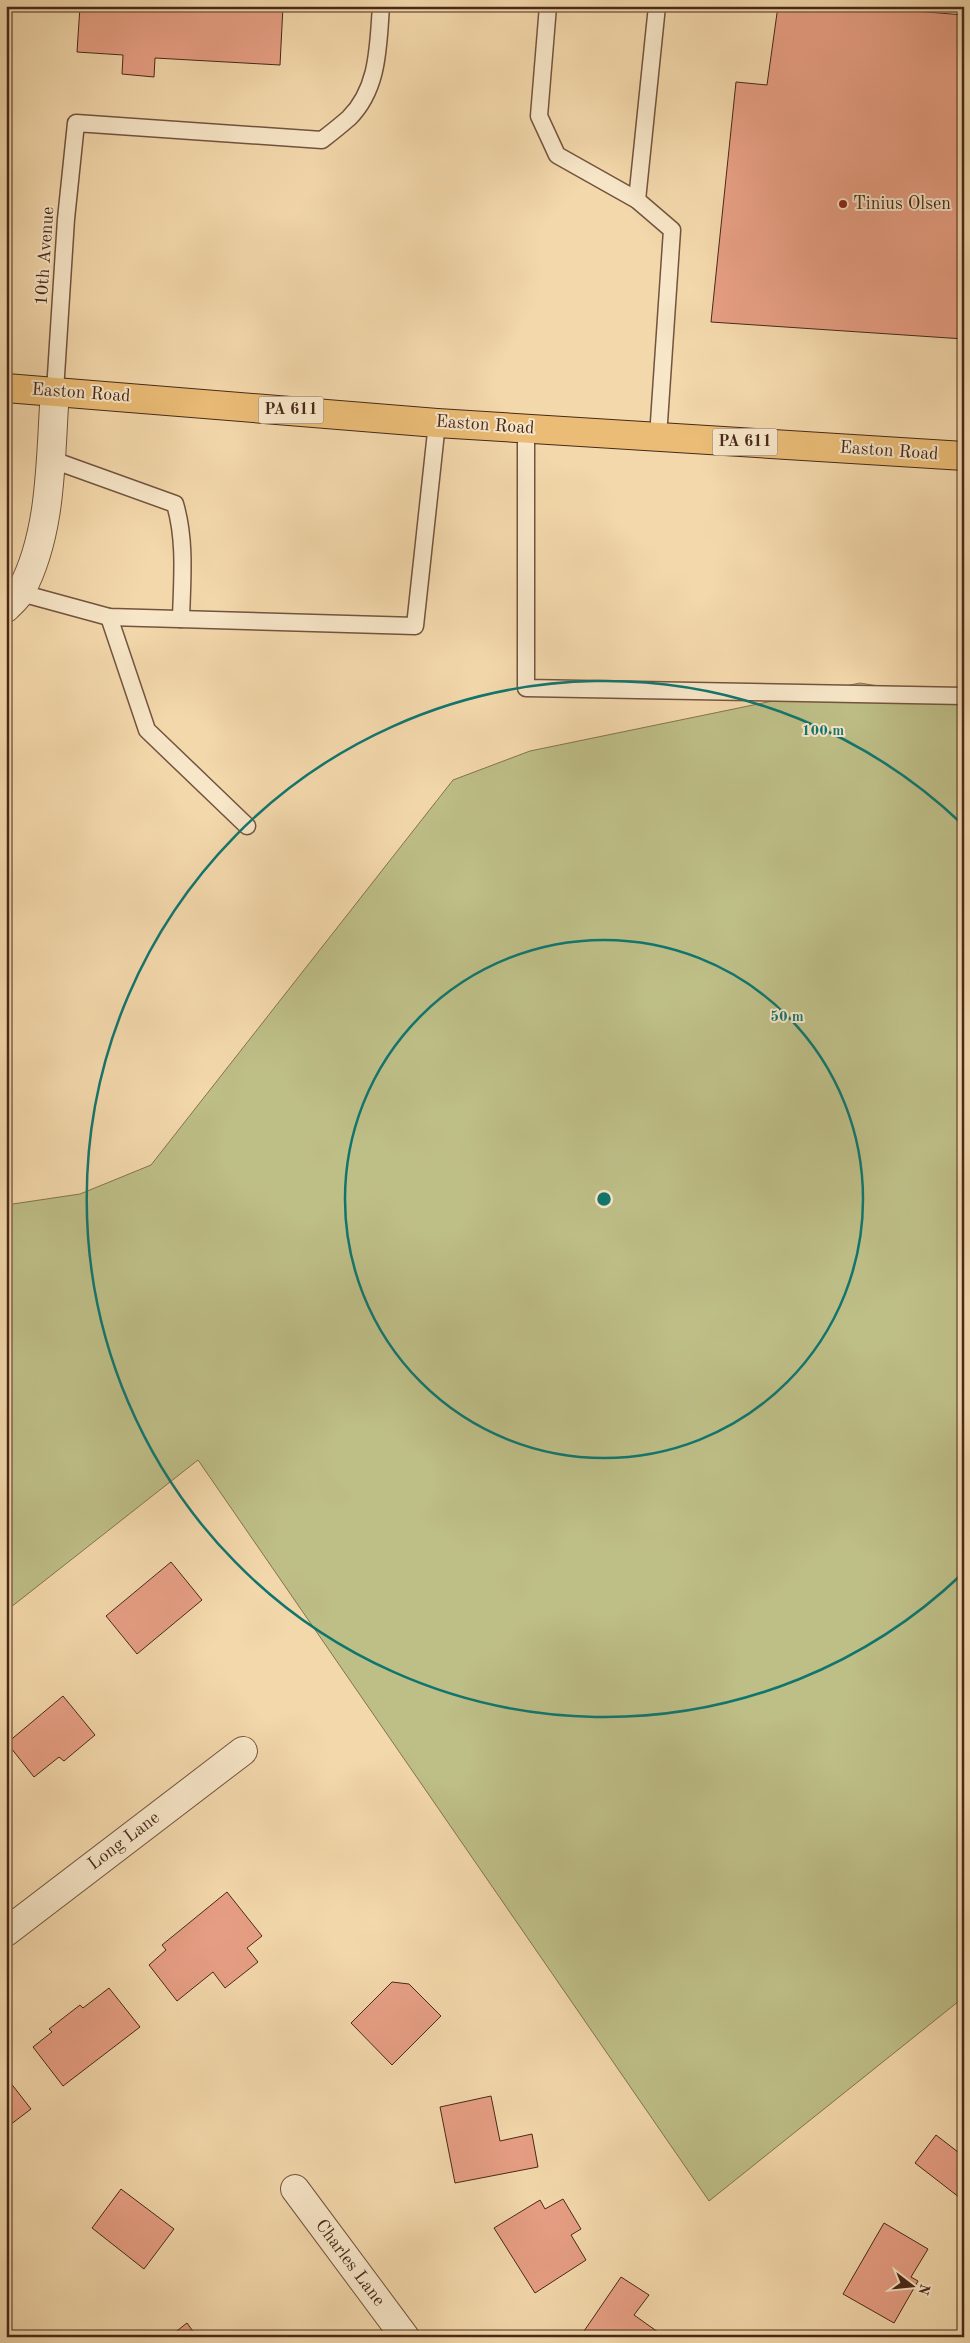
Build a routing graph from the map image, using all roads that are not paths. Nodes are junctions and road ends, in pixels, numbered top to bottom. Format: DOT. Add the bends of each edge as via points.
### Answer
graph roads {
  1 [pos="381,6"];
  2 [pos="548,6"];
  3 [pos="657,6"];
  4 [pos="637,200"];
  5 [pos="6,388"];
  6 [pos="55,391"];
  7 [pos="436,422"];
  8 [pos="526,428"];
  9 [pos="658,436"];
  10 [pos="964,456"];
  11 [pos="50,459"];
  12 [pos="14,600"];
  13 [pos="109,617"];
  14 [pos="181,619"];
  15 [pos="964,696"];
  16 [pos="247,826"];
  17 [pos="243,1751"];
  18 [pos="6,1932"];
  19 [pos="295,2189"];
  20 [pos="405,2337"];
  1 -- 6 [label="lane, 10th Avenue" via="375,74 350,117 322,140 76,123"];
  2 -- 4 [label="lane" via="539,116 557,155"];
  3 -- 4 [label="lane"];
  4 -- 9 [label="lane" via="672,230"];
  5 -- 6 [label="highway, Easton Road / PA 611"];
  6 -- 7 [label="highway, Easton Road / PA 611"];
  6 -- 11 [label="street"];
  7 -- 8 [label="highway, Easton Road / PA 611"];
  7 -- 14 [label="lane" via="415,626"];
  8 -- 9 [label="highway, Easton Road / PA 611"];
  8 -- 15 [label="lane" via="526,688"];
  9 -- 10 [label="highway, Easton Road / PA 611"];
  11 -- 12 [label="street" via="44,527 34,560"];
  11 -- 14 [label="lane" via="175,504 182,548"];
  12 -- 13 [label="lane"];
  13 -- 14 [label="lane"];
  13 -- 16 [label="lane" via="147,730"];
  17 -- 18 [label="street, Long Lane"];
  19 -- 20 [label="street, Charles Lane"];
}
